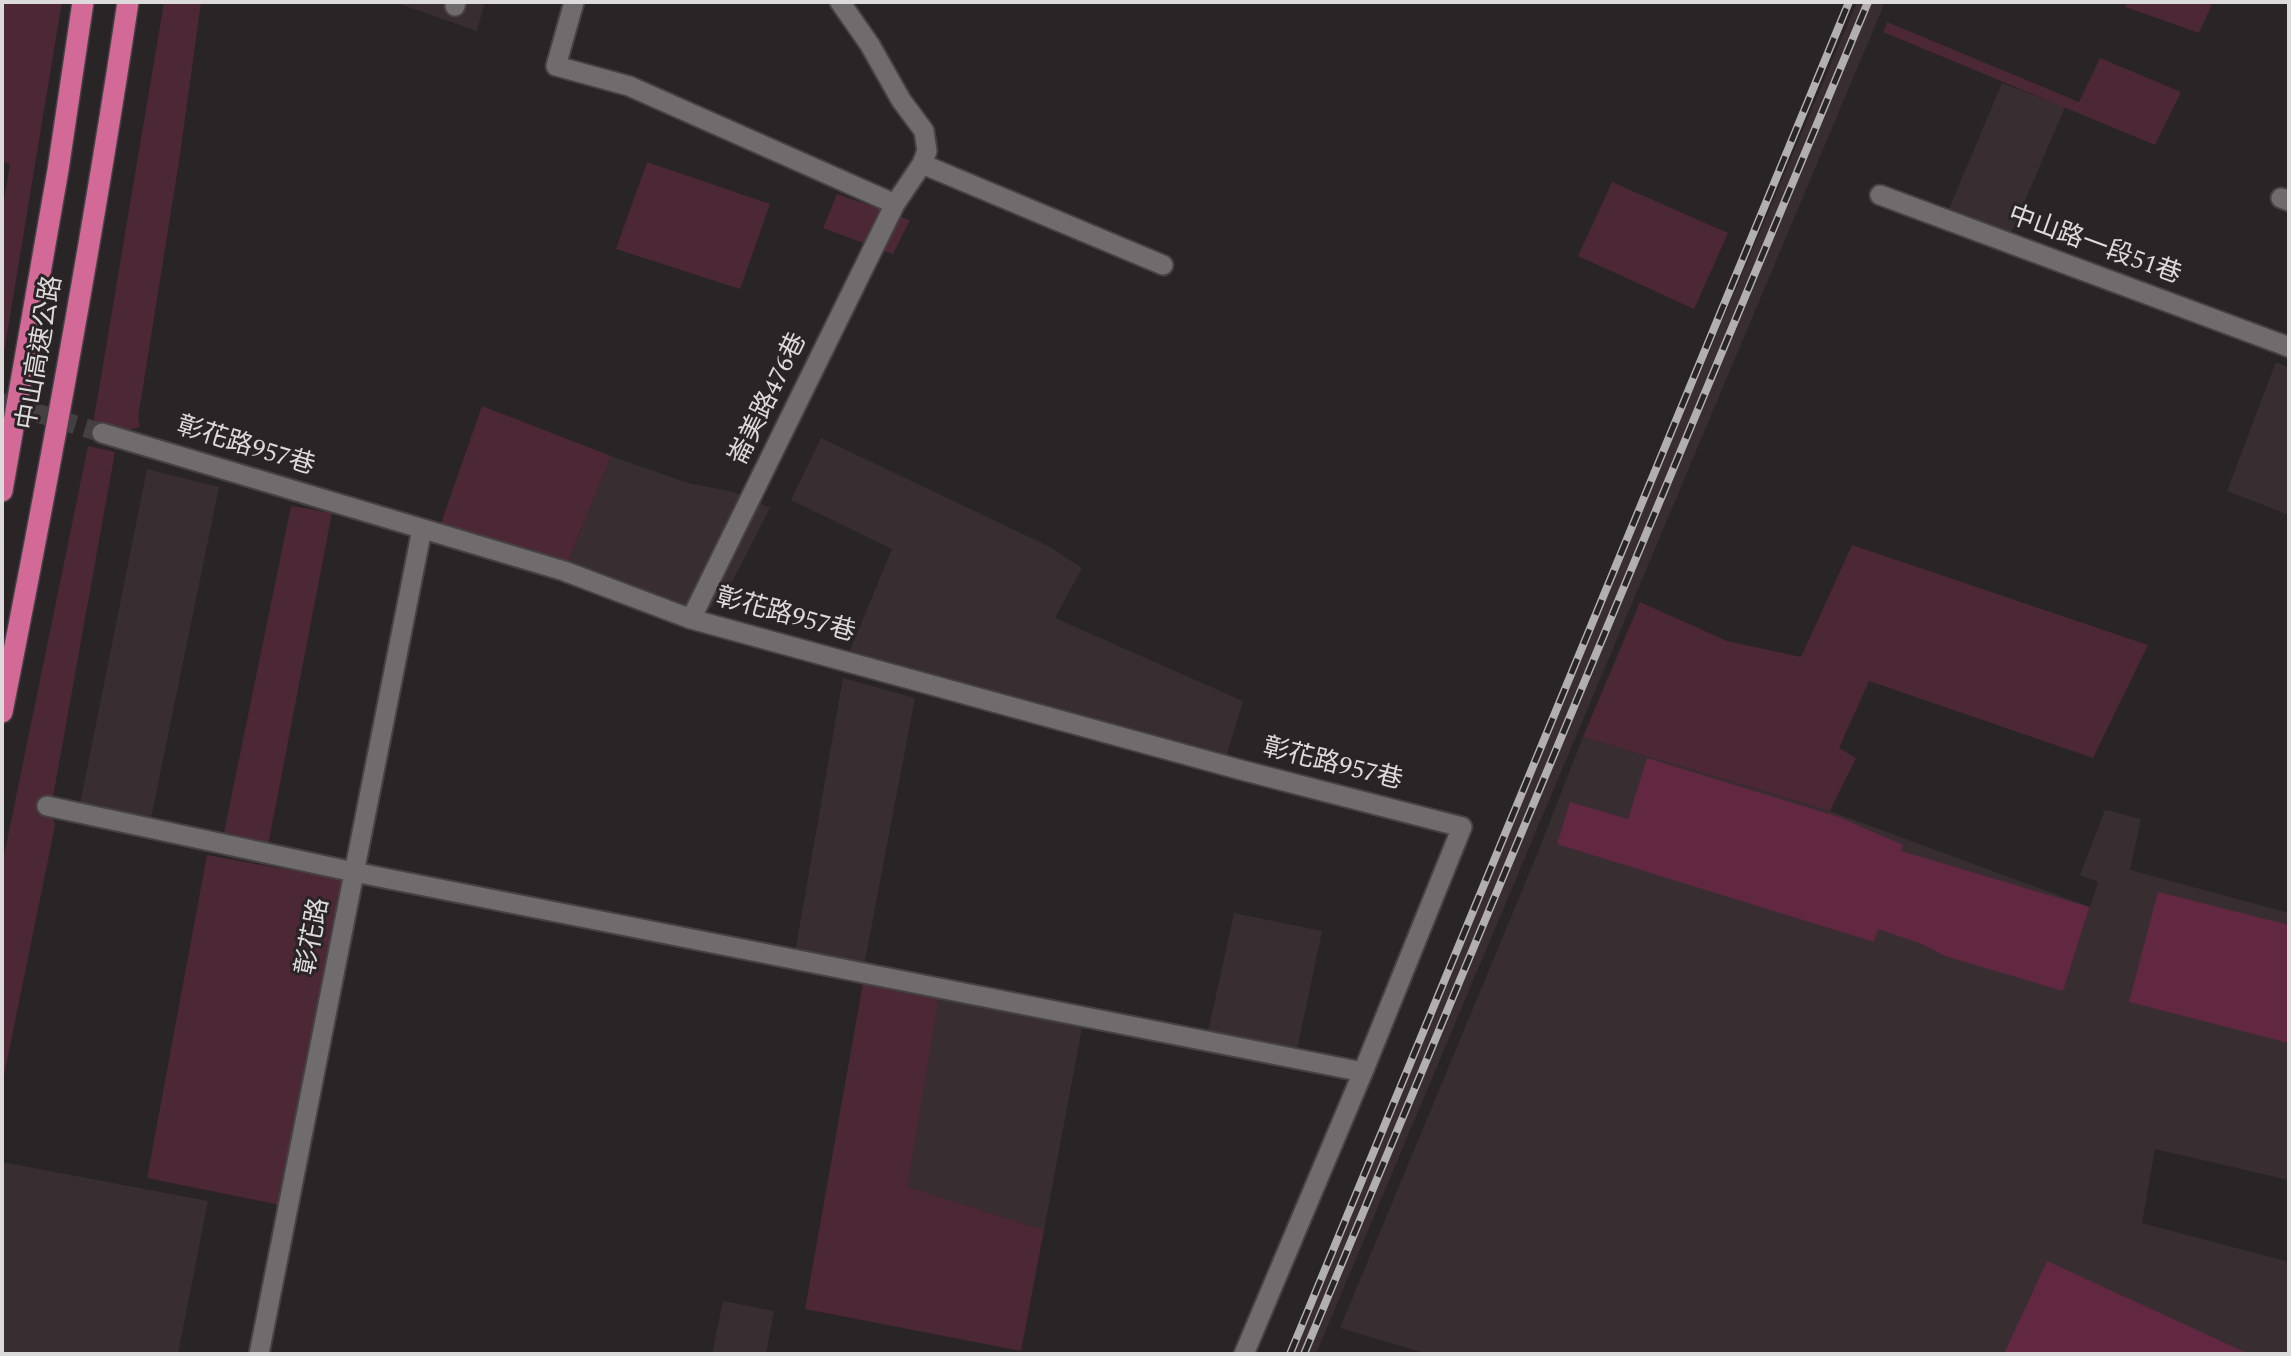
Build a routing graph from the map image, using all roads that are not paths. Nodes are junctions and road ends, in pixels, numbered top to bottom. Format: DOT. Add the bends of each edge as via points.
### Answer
graph roads {
  1 [pos="83,2"];
  2 [pos="128,2"];
  3 [pos="574,2"];
  4 [pos="840,2"];
  5 [pos="922,164"];
  6 [pos="1880,195"];
  7 [pos="895,204"];
  8 [pos="1163,265"];
  9 [pos="2289,348"];
  10 [pos="102,433"];
  11 [pos="2,491"];
  12 [pos="422,529"];
  13 [pos="691,619"];
  14 [pos="2,712"];
  15 [pos="47,806"];
  16 [pos="354,872"];
  17 [pos="1363,1072"];
  18 [pos="260,1354"];
  19 [pos="1244,1354"];
  1 -- 11 [label="highway, 中山高速公路"];
  2 -- 14 [label="highway, 中山高速公路" via="68,373"];
  3 -- 7 [label="street" via="556,66 629,86"];
  4 -- 5 [label="street" via="924,131 927,152"];
  5 -- 7 [label="street, 崙美路476巷"];
  5 -- 8 [label="street"];
  6 -- 9 [label="street, 中山路一段51巷"];
  7 -- 13 [label="street, 崙美路476巷"];
  10 -- 12 [label="street, 彰花路957巷"];
  12 -- 13 [label="street, 彰花路957巷" via="564,571"];
  12 -- 16 [label="street, 彰花路"];
  13 -- 17 [label="street, 彰花路957巷" via="1462,827"];
  15 -- 16 [label="street"];
  16 -- 17 [label="street"];
  16 -- 18 [label="street, 彰花路"];
  17 -- 19 [label="street"];
}
